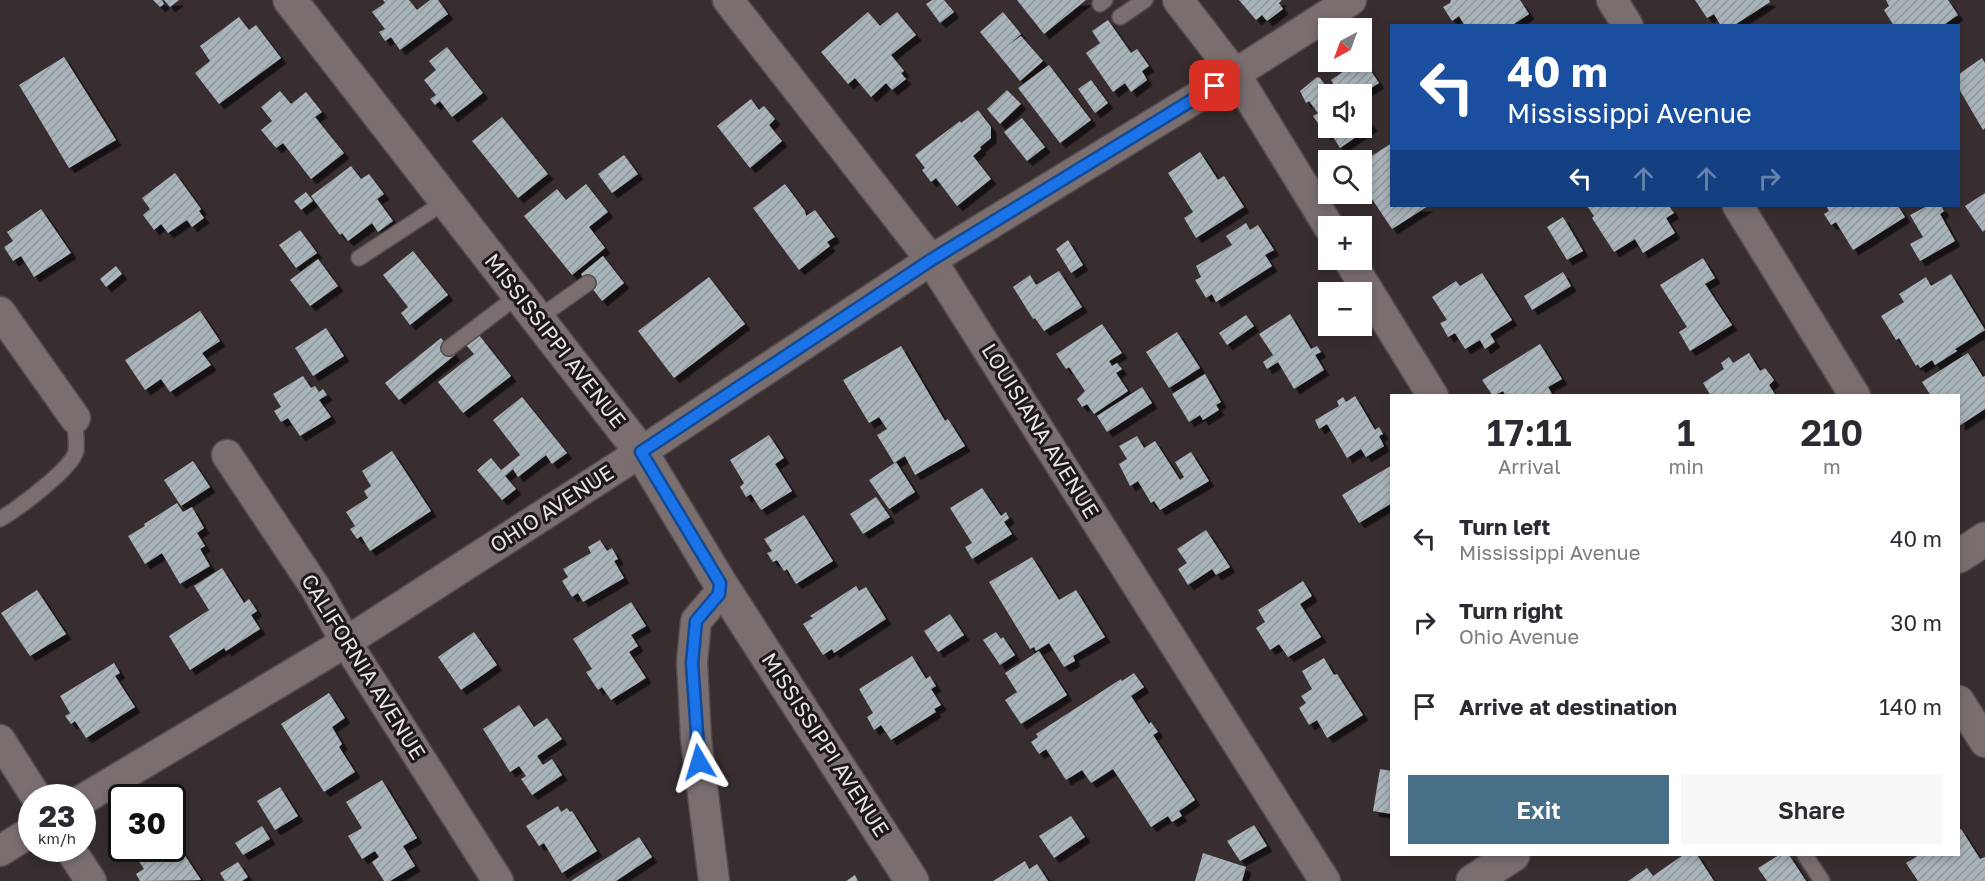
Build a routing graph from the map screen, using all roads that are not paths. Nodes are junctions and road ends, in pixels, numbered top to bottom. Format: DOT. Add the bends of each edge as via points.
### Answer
graph roads {
  1 [pos="290,0"];
  2 [pos="728,0"];
  3 [pos="1145,0"];
  4 [pos="1178,0"];
  5 [pos="1351,0"];
  6 [pos="1612,0"];
  7 [pos="1120,18"];
  8 [pos="1627,24"];
  9 [pos="1235,74"];
  10 [pos="446,201"];
  11 [pos="1739,207"];
  12 [pos="1322,216"];
  13 [pos="359,258"];
  14 [pos="931,260"];
  15 [pos="1355,270"];
  16 [pos="588,283"];
  17 [pos="528,307"];
  18 [pos="0,312"];
  19 [pos="449,348"];
  20 [pos="1432,394"];
  21 [pos="1854,394"];
  22 [pos="75,418"];
  23 [pos="641,452"];
  24 [pos="226,455"];
  25 [pos="0,519"];
  26 [pos="1985,539"];
  27 [pos="1960,555"];
  28 [pos="720,583"];
  29 [pos="346,642"];
  30 [pos="1960,703"];
  31 [pos="0,740"];
  32 [pos="1985,742"];
  33 [pos="28,784"];
  34 [pos="96,792"];
  35 [pos="18,840"];
  36 [pos="0,851"];
  37 [pos="1511,856"];
  38 [pos="1806,856"];
  39 [pos="79,862"];
  40 [pos="91,881"];
  41 [pos="498,881"];
  42 [pos="714,881"];
  43 [pos="912,881"];
  44 [pos="1325,881"];
  45 [pos="1473,881"];
  46 [pos="1822,881"];
  1 -- 10 [label="street, MISSISSIPPI AVENUE"];
  2 -- 14 [label="street, LOUISIANA AVENUE"];
  3 -- 7 [label="lane"];
  4 -- 9 [label="street"];
  5 -- 9 [label="street, OHIO AVENUE"];
  6 -- 8 [label="street"];
  9 -- 12 [label="street"];
  9 -- 14 [label="street, OHIO AVENUE"];
  10 -- 13 [label="lane"];
  10 -- 17 [label="street, MISSISSIPPI AVENUE"];
  11 -- 21 [label="street"];
  14 -- 23 [label="street, OHIO AVENUE"];
  14 -- 44 [label="street, LOUISIANA AVENUE"];
  15 -- 20 [label="street"];
  16 -- 17 [label="lane"];
  17 -- 19 [label="lane"];
  17 -- 23 [label="street, MISSISSIPPI AVENUE"];
  18 -- 22 [label="street"];
  22 -- 25 [label="lane" via="76,453 60,474"];
  23 -- 28 [label="street, MISSISSIPPI AVENUE"];
  23 -- 29 [label="street, OHIO AVENUE"];
  24 -- 29 [label="street, CALIFORNIA AVENUE" via="315,587"];
  26 -- 27 [label="street"];
  28 -- 42 [label="street" via="719,594 696,621 692,663 696,739"];
  28 -- 43 [label="street, MISSISSIPPI AVENUE"];
  29 -- 34 [label="street, OHIO AVENUE"];
  29 -- 41 [label="street, CALIFORNIA AVENUE"];
  30 -- 32 [label="street"];
  31 -- 33 [label="street"];
  35 -- 36 [label="street"];
  37 -- 45 [label="street"];
  38 -- 46 [label="lane"];
  39 -- 40 [label="street"];
}
